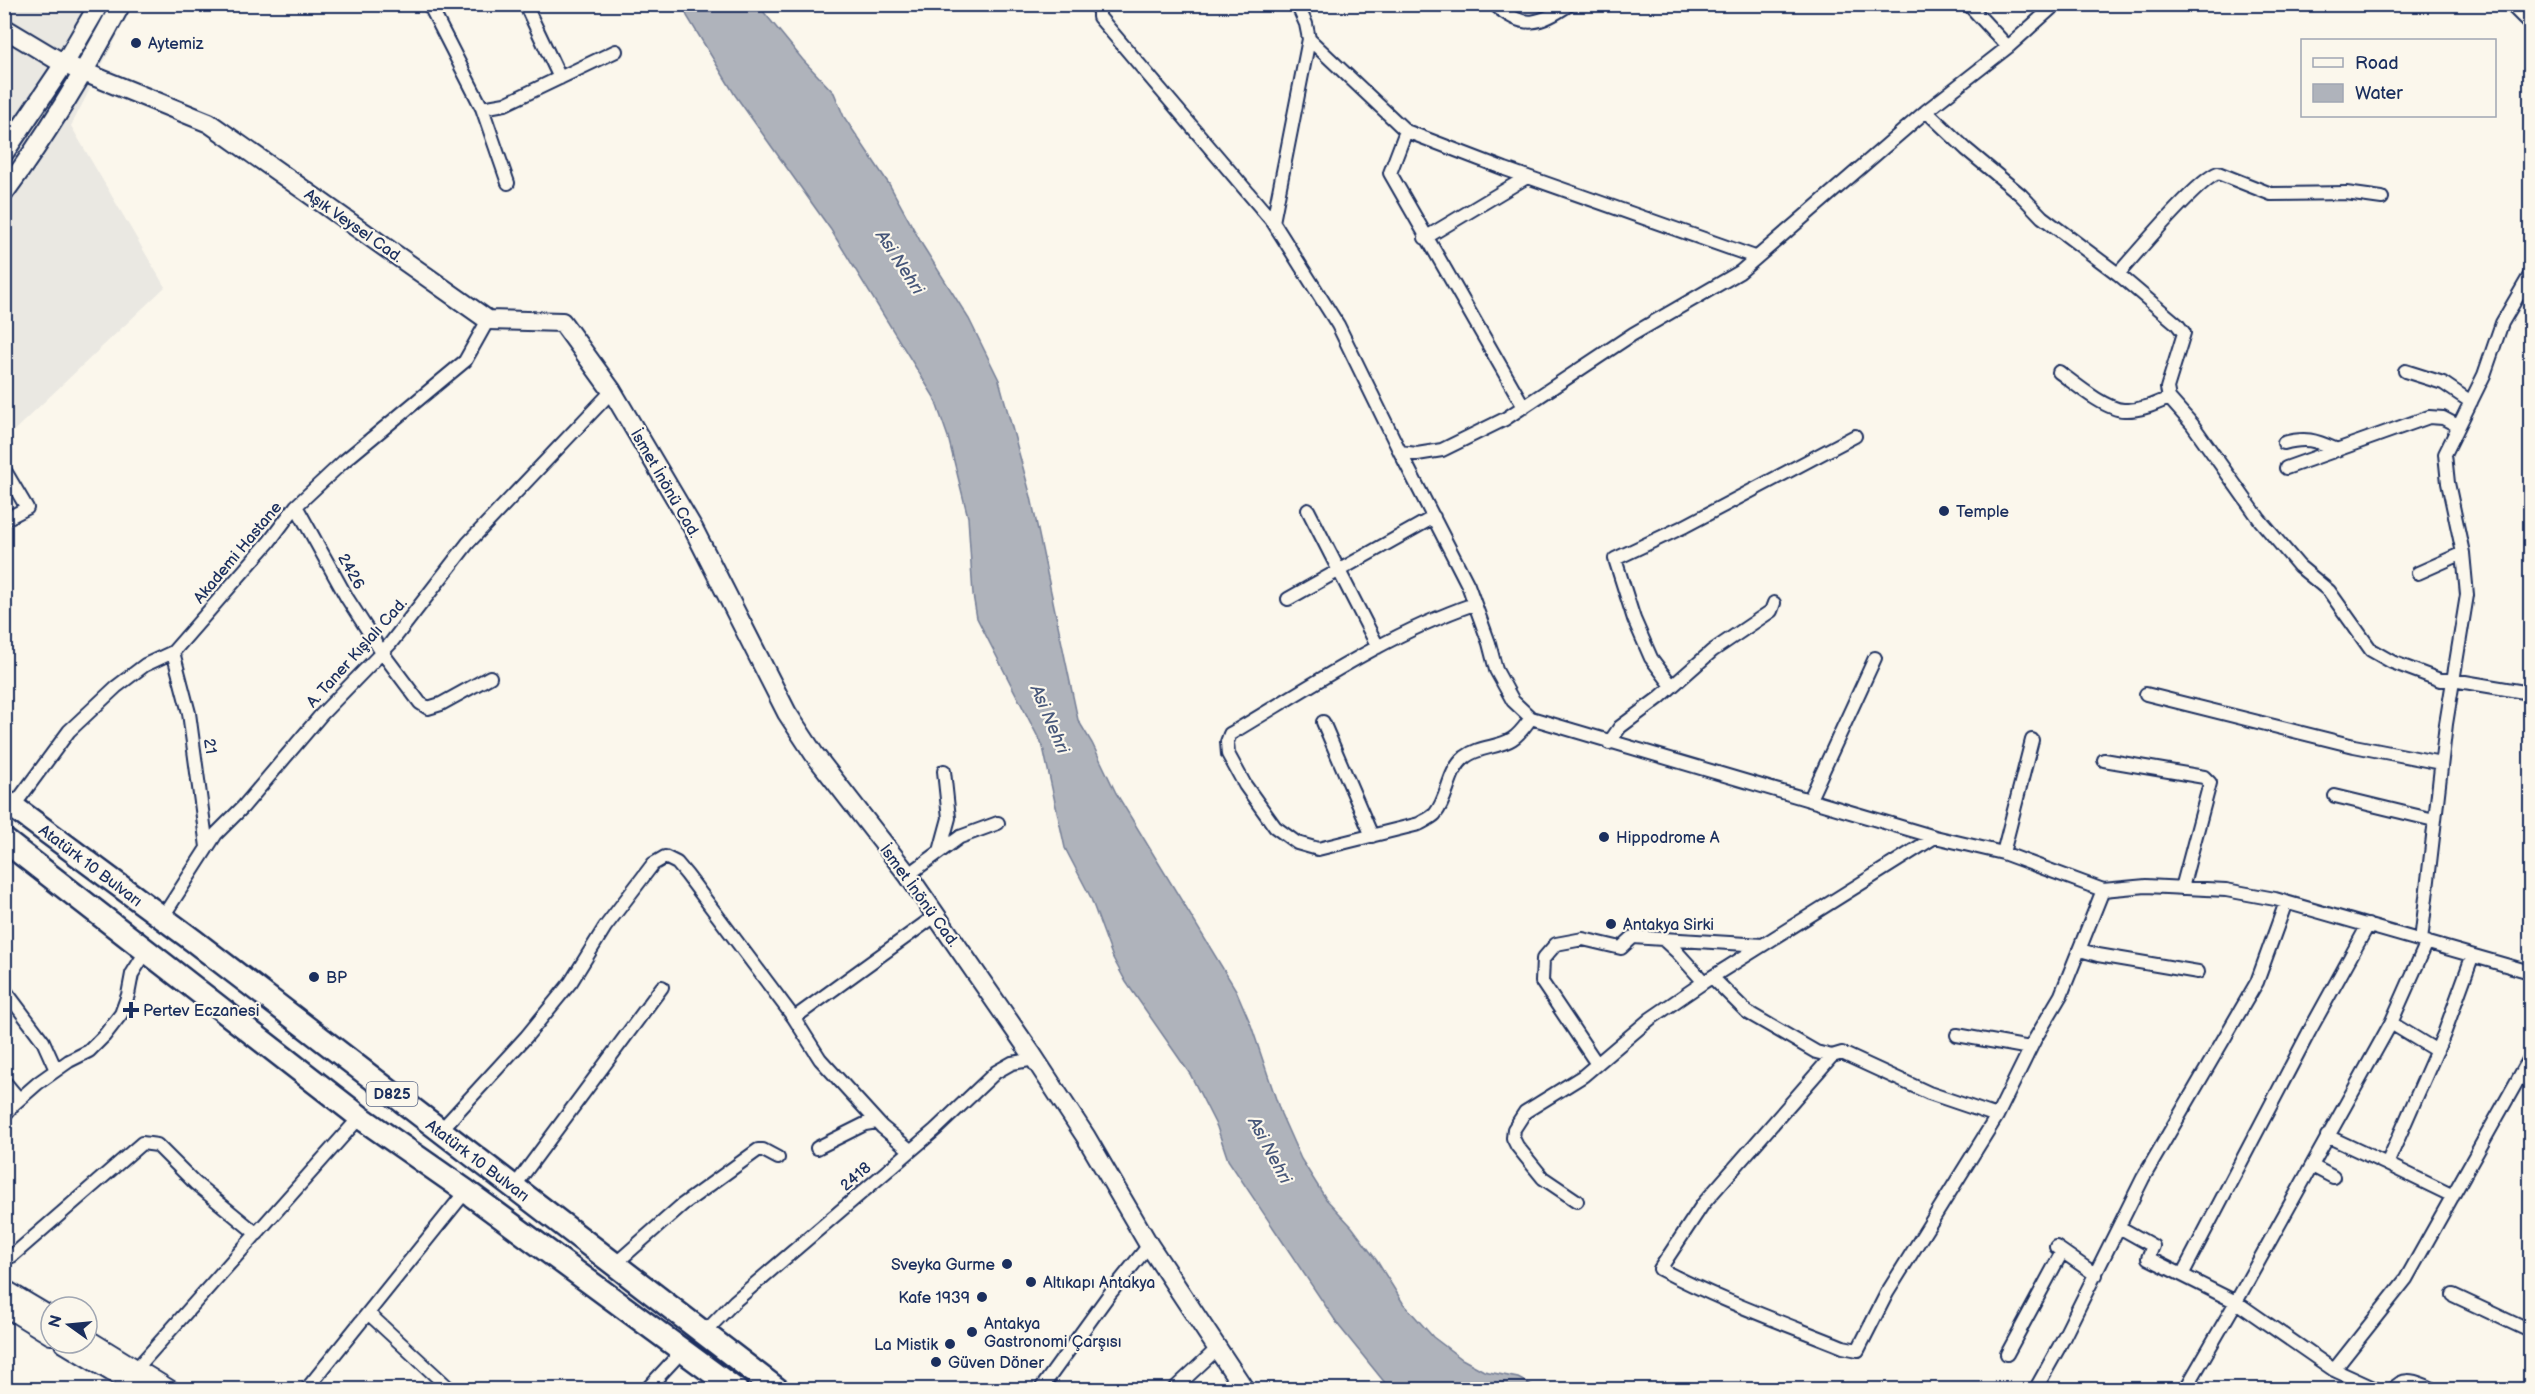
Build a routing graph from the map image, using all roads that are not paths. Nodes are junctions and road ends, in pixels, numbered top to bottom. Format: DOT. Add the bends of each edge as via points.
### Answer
graph roads {
  1 [pos="99,4"];
  2 [pos="121,4"];
  3 [pos="429,4"];
  4 [pos="525,4"];
  5 [pos="1099,4"];
  6 [pos="1297,4"];
  7 [pos="1494,4"];
  8 [pos="1570,4"];
  9 [pos="1968,4"];
  10 [pos="2056,4"];
  11 [pos="2510,4"];
  12 [pos="2530,24"];
  13 [pos="4,28"];
  14 [pos="1309,39"];
  15 [pos="2008,47"];
  16 [pos="616,51"];
  17 [pos="74,69"];
  18 [pos="560,78"];
  19 [pos="482,108"];
  20 [pos="1926,111"];
  21 [pos="1406,131"];
  22 [pos="7,143"];
  23 [pos="1527,177"];
  24 [pos="508,183"];
  25 [pos="4,192"];
  26 [pos="2382,198"];
  27 [pos="1272,222"];
  28 [pos="1425,238"];
  29 [pos="1755,257"];
  30 [pos="2118,274"];
  31 [pos="2530,275"];
  32 [pos="488,320"];
  33 [pos="2405,371"];
  34 [pos="2059,372"];
  35 [pos="612,391"];
  36 [pos="2169,398"];
  37 [pos="2471,402"];
  38 [pos="1524,407"];
  39 [pos="2458,426"];
  40 [pos="1855,436"];
  41 [pos="2284,443"];
  42 [pos="2335,449"];
  43 [pos="1400,452"];
  44 [pos="2286,468"];
  45 [pos="4,469"];
  46 [pos="296,506"];
  47 [pos="1308,510"];
  48 [pos="1434,517"];
  49 [pos="4,520"];
  50 [pos="2463,553"];
  51 [pos="1340,570"];
  52 [pos="2418,573"];
  53 [pos="1288,599"];
  54 [pos="1774,603"];
  55 [pos="1474,604"];
  56 [pos="1378,646"];
  57 [pos="381,651"];
  58 [pos="173,652"];
  59 [pos="1875,658"];
  60 [pos="490,677"];
  61 [pos="2453,680"];
  62 [pos="1672,686"];
  63 [pos="2530,693"];
  64 [pos="2146,694"];
  65 [pos="1531,718"];
  66 [pos="1323,722"];
  67 [pos="2032,740"];
  68 [pos="1609,743"];
  69 [pos="2104,760"];
  70 [pos="2441,763"];
  71 [pos="944,771"];
  72 [pos="2335,796"];
  73 [pos="1810,799"];
  74 [pos="9,803"];
  75 [pos="2434,820"];
  76 [pos="998,823"];
  77 [pos="1372,836"];
  78 [pos="1935,837"];
  79 [pos="4,840"];
  80 [pos="207,847"];
  81 [pos="940,851"];
  82 [pos="2003,853"];
  83 [pos="908,875"];
  84 [pos="2182,888"];
  85 [pos="2103,890"];
  86 [pos="2286,902"];
  87 [pos="935,916"];
  88 [pos="162,918"];
  89 [pos="2368,925"];
  90 [pos="1663,939"];
  91 [pos="2424,941"];
  92 [pos="1763,945"];
  93 [pos="147,950"];
  94 [pos="2080,950"];
  95 [pos="2472,957"];
  96 [pos="2198,972"];
  97 [pos="2530,972"];
  98 [pos="1708,979"];
  99 [pos="662,987"];
  100 [pos="4,989"];
  101 [pos="794,1018"];
  102 [pos="2391,1023"];
  103 [pos="1957,1035"];
  104 [pos="2030,1048"];
  105 [pos="2437,1051"];
  106 [pos="1832,1056"];
  107 [pos="2530,1058"];
  108 [pos="1035,1059"];
  109 [pos="1597,1064"];
  110 [pos="56,1070"];
  111 [pos="4,1082"];
  112 [pos="19,1100"];
  113 [pos="4,1116"];
  114 [pos="1997,1116"];
  115 [pos="360,1118"];
  116 [pos="878,1122"];
  117 [pos="440,1131"];
  118 [pos="2327,1136"];
  119 [pos="817,1148"];
  120 [pos="910,1150"];
  121 [pos="778,1158"];
  122 [pos="2387,1164"];
  123 [pos="2312,1166"];
  124 [pos="2333,1177"];
  125 [pos="514,1187"];
  126 [pos="466,1191"];
  127 [pos="2453,1196"];
  128 [pos="1577,1201"];
  129 [pos="2119,1227"];
  130 [pos="257,1234"];
  131 [pos="1149,1245"];
  132 [pos="4,1257"];
  133 [pos="614,1265"];
  134 [pos="2096,1275"];
  135 [pos="2182,1275"];
  136 [pos="4,1289"];
  137 [pos="2452,1295"];
  138 [pos="2236,1302"];
  139 [pos="4,1306"];
  140 [pos="39,1310"];
  141 [pos="368,1313"];
  142 [pos="39,1328"];
  143 [pos="2530,1332"];
  144 [pos="704,1333"];
  145 [pos="99,1346"];
  146 [pos="1218,1348"];
  147 [pos="684,1349"];
  148 [pos="2007,1354"];
  149 [pos="84,1355"];
  150 [pos="136,1369"];
  151 [pos="2334,1370"];
  152 [pos="142,1389"];
  153 [pos="170,1389"];
  154 [pos="306,1389"];
  155 [pos="452,1389"];
  156 [pos="646,1389"];
  157 [pos="736,1389"];
  158 [pos="778,1389"];
  159 [pos="1040,1389"];
  160 [pos="1173,1389"];
  161 [pos="1245,1389"];
  162 [pos="2035,1389"];
  163 [pos="2185,1389"];
  164 [pos="2378,1389"];
  165 [pos="2393,1389"];
  166 [pos="2434,1389"];
  1 -- 17 [label="street"];
  2 -- 17 [label="street"];
  3 -- 19 [label="street"];
  4 -- 18 [label="street"];
  5 -- 27 [label="street" via="1100,17"];
  6 -- 14 [label="street"];
  7 -- 8 [label="street" via="1515,19 1531,24 1547,20"];
  9 -- 15 [label="street"];
  10 -- 15 [label="street"];
  11 -- 12 [label="street"];
  13 -- 17 [label="street, Aşık Veysel Cad."];
  14 -- 21 [label="street"];
  14 -- 27 [label="street"];
  15 -- 20 [label="street"];
  16 -- 18 [label="street"];
  17 -- 22 [label="street"];
  17 -- 25 [label="street" via="34,152"];
  17 -- 32 [label="street, Aşık Veysel Cad." via="209,123"];
  18 -- 19 [label="street" via="505,104"];
  19 -- 24 [label="street"];
  20 -- 29 [label="street"];
  20 -- 30 [label="street" via="2042,217"];
  21 -- 23 [label="street"];
  21 -- 28 [label="street" via="1390,173"];
  23 -- 28 [label="street"];
  23 -- 29 [label="street"];
  26 -- 30 [label="street" via="2346,193 2271,194 2218,173 2211,175"];
  27 -- 43 [label="street" via="1338,325"];
  28 -- 38 [label="street"];
  29 -- 38 [label="street" via="1740,272 1633,334"];
  30 -- 36 [label="street" via="2184,333 2167,388"];
  31 -- 37 [label="street" via="2502,323"];
  32 -- 35 [label="street" via="562,322"];
  32 -- 46 [label="street, Akademi Hastane" via="465,361"];
  33 -- 37 [label="street" via="2443,383"];
  34 -- 36 [label="street" via="2121,411"];
  35 -- 57 [label="street, A. Taner Kışlalı Cad." via="468,543"];
  35 -- 83 [label="street, İsmet İnönü Cad." via="693,528 787,713"];
  36 -- 61 [label="street" via="2260,520 2299,566 2328,591 2371,650 2425,676"];
  37 -- 39 [label="street"];
  38 -- 43 [label="street" via="1442,450"];
  39 -- 42 [label="street" via="2443,418 2429,417"];
  39 -- 50 [label="street" via="2445,454"];
  40 -- 62 [label="street" via="1615,560 1651,658"];
  41 -- 42 [label="street" via="2314,439"];
  42 -- 44 [label="street"];
  43 -- 48 [label="street"];
  45 -- 49 [label="street" via="27,508"];
  46 -- 57 [label="street, 2426"];
  46 -- 58 [label="street, Akademi Hastane"];
  47 -- 51 [label="street"];
  48 -- 51 [label="street"];
  48 -- 55 [label="street"];
  50 -- 52 [label="street"];
  50 -- 61 [label="street" via="2467,595"];
  51 -- 53 [label="street"];
  51 -- 56 [label="street"];
  54 -- 62 [label="street" via="1771,611 1712,651"];
  55 -- 56 [label="street"];
  55 -- 65 [label="street" via="1496,670 1513,701"];
  56 -- 77 [label="street" via="1230,734 1227,742 1228,754 1245,785 1275,827 1288,838 1318,849"];
  57 -- 60 [label="street, 2426" via="428,708"];
  57 -- 80 [label="street, A. Taner Kışlalı Cad."];
  58 -- 74 [label="street, Akademi Hastane" via="145,665 69,730"];
  58 -- 80 [label="street, 21" via="189,713"];
  59 -- 73 [label="street"];
  61 -- 63 [label="street"];
  61 -- 70 [label="street"];
  62 -- 68 [label="street" via="1620,727"];
  64 -- 70 [label="street" via="2354,746"];
  65 -- 68 [label="street"];
  65 -- 77 [label="street" via="1510,741 1465,757 1447,783 1434,815 1419,824"];
  66 -- 77 [label="street"];
  67 -- 82 [label="street"];
  68 -- 73 [label="street"];
  69 -- 84 [label="street" via="2204,777 2210,783"];
  70 -- 75 [label="street"];
  71 -- 81 [label="street" via="949,818"];
  72 -- 75 [label="street"];
  73 -- 78 [label="street"];
  74 -- 88 [label="highway, Atatürk 10 Bulvarı / D825"];
  75 -- 91 [label="street"];
  76 -- 81 [label="street" via="960,837"];
  78 -- 82 [label="street"];
  78 -- 92 [label="street"];
  79 -- 93 [label="highway, Atatürk 10 Bulvarı / D825"];
  80 -- 88 [label="street, A. Taner Kışlalı Cad."];
  81 -- 83 [label="street"];
  82 -- 85 [label="street"];
  83 -- 87 [label="street, İsmet İnönü Cad."];
  84 -- 85 [label="street"];
  84 -- 86 [label="street" via="2226,890"];
  85 -- 94 [label="street"];
  86 -- 89 [label="street"];
  86 -- 129 [label="street" via="2257,982 2143,1178"];
  87 -- 101 [label="street"];
  87 -- 108 [label="street, İsmet İnönü Cad."];
  88 -- 117 [label="highway, Atatürk 10 Bulvarı / D825"];
  89 -- 91 [label="street"];
  89 -- 135 [label="street"];
  90 -- 92 [label="street"];
  90 -- 98 [label="street"];
  90 -- 109 [label="street" via="1633,937 1621,948 1583,939 1556,944 1543,960 1542,982"];
  91 -- 95 [label="street"];
  91 -- 102 [label="street"];
  92 -- 98 [label="street"];
  93 -- 110 [label="street" via="132,974 121,1014 88,1051"];
  93 -- 115 [label="highway, Atatürk 10 Bulvarı / D825"];
  94 -- 96 [label="street"];
  94 -- 104 [label="street" via="2061,995"];
  95 -- 97 [label="street"];
  95 -- 105 [label="street"];
  98 -- 106 [label="street" via="1747,1012 1816,1052"];
  98 -- 109 [label="street" via="1650,1019"];
  99 -- 125 [label="street"];
  100 -- 110 [label="street" via="43,1041"];
  101 -- 116 [label="street" via="820,1059"];
  101 -- 117 [label="street" via="677,863 665,857 653,864 605,927 571,982 526,1037"];
  102 -- 105 [label="street"];
  102 -- 118 [label="street"];
  103 -- 104 [label="street"];
  104 -- 114 [label="street"];
  105 -- 122 [label="street"];
  106 -- 114 [label="street" via="1842,1053 1929,1093"];
  106 -- 114 [label="street" via="1703,1204 1660,1269 1744,1309 1858,1350 1887,1293"];
  107 -- 127 [label="street"];
  108 -- 120 [label="street, 2418" via="1012,1063 996,1072"];
  108 -- 131 [label="street, İsmet İnönü Cad."];
  109 -- 128 [label="street" via="1531,1107 1514,1129 1517,1146 1536,1170"];
  110 -- 112 [label="street"];
  111 -- 112 [label="street"];
  112 -- 113 [label="street"];
  115 -- 126 [label="highway, Atatürk 10 Bulvarı / D825"];
  115 -- 130 [label="street"];
  116 -- 119 [label="street" via="865,1124"];
  116 -- 120 [label="street"];
  117 -- 125 [label="highway, Atatürk 10 Bulvarı / D825"];
  118 -- 122 [label="street"];
  118 -- 123 [label="street"];
  120 -- 144 [label="street, 2418" via="735,1301"];
  121 -- 133 [label="street" via="758,1150 682,1205"];
  122 -- 127 [label="street"];
  123 -- 124 [label="street"];
  123 -- 138 [label="street"];
  125 -- 133 [label="highway, Atatürk 10 Bulvarı / D825"];
  126 -- 141 [label="street"];
  126 -- 147 [label="highway, Atatürk 10 Bulvarı / D825"];
  127 -- 151 [label="street" via="2406,1280"];
  129 -- 134 [label="street"];
  129 -- 135 [label="street" via="2153,1246 2148,1258"];
  130 -- 132 [label="street" via="195,1183 157,1144 142,1143 12,1256"];
  130 -- 150 [label="street"];
  131 -- 146 [label="street, İsmet İnönü Cad."];
  131 -- 159 [label="street"];
  133 -- 144 [label="highway, Atatürk 10 Bulvarı / D825"];
  134 -- 148 [label="street" via="2059,1249"];
  134 -- 162 [label="street"];
  135 -- 138 [label="street"];
  136 -- 140 [label="street"];
  137 -- 143 [label="street"];
  138 -- 151 [label="street"];
  138 -- 163 [label="street"];
  139 -- 142 [label="street"];
  141 -- 154 [label="street"];
  141 -- 155 [label="street"];
  144 -- 158 [label="highway, Atatürk 10 Bulvarı / D825"];
  145 -- 150 [label="street"];
  146 -- 160 [label="street"];
  146 -- 161 [label="street, İsmet İnönü Cad."];
  147 -- 156 [label="street"];
  147 -- 157 [label="highway, Atatürk 10 Bulvarı / D825"];
  149 -- 152 [label="street"];
  150 -- 153 [label="street"];
  151 -- 164 [label="street"];
  165 -- 166 [label="street" via="2407,1380"];
}
